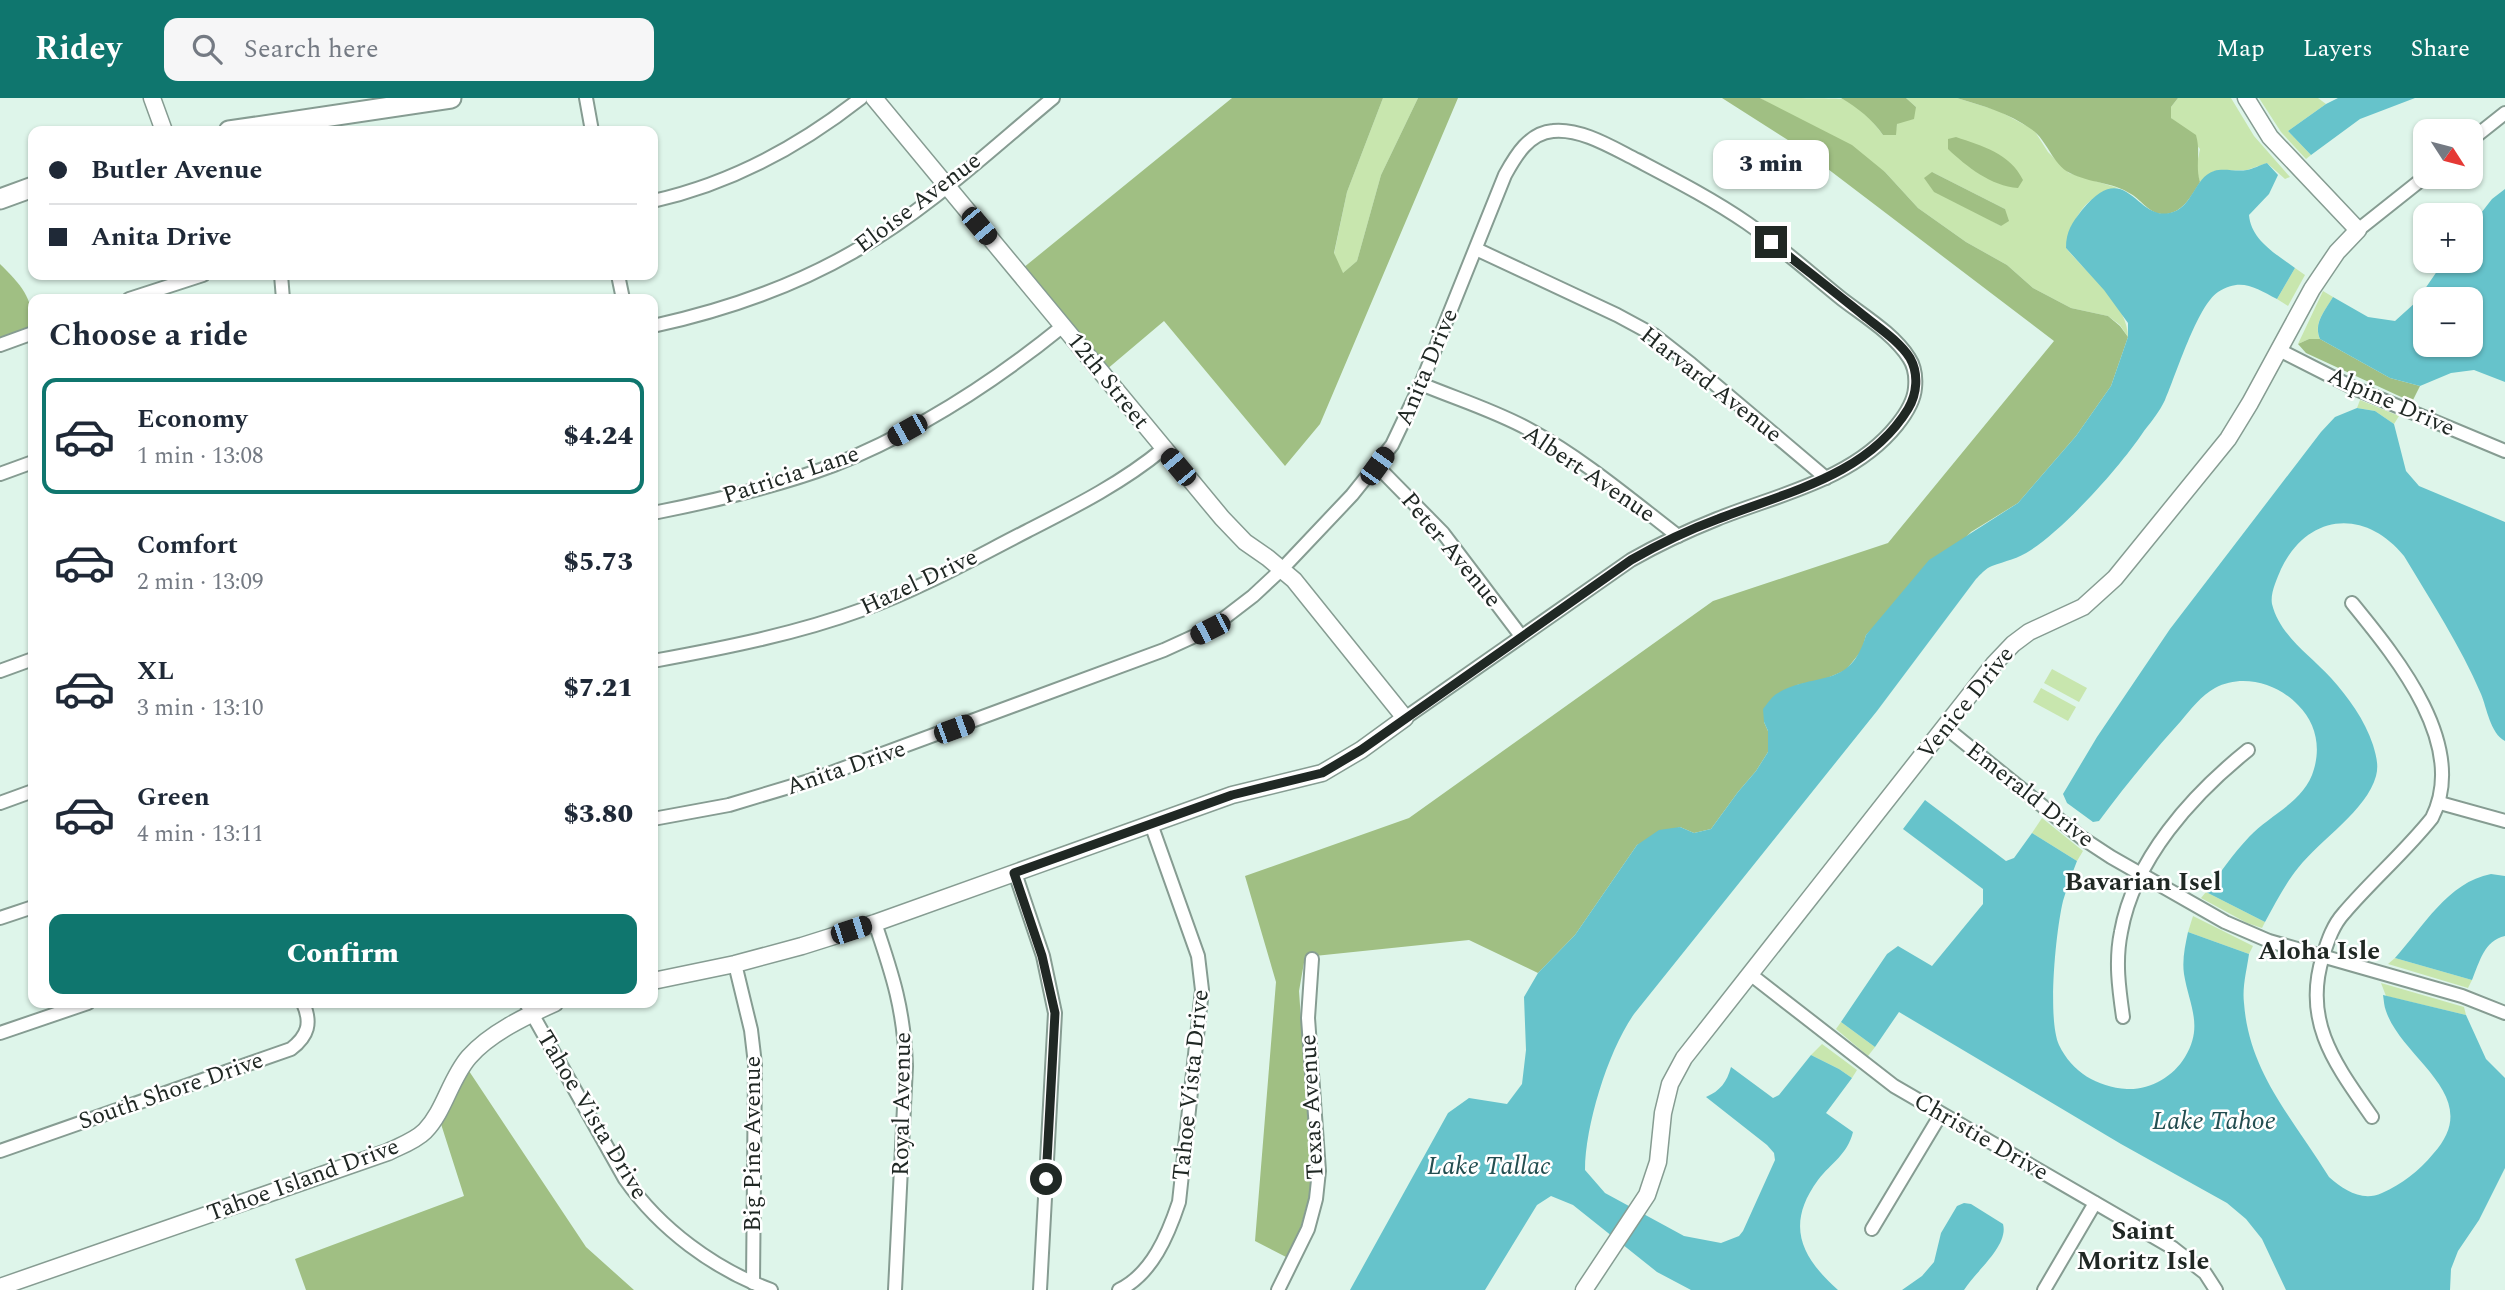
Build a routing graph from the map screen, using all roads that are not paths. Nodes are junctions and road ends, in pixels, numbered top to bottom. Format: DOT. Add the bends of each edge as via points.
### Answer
graph roads {
  1 [pos="152,98"];
  2 [pos="451,98"];
  3 [pos="586,98"];
  4 [pos="861,98"];
  5 [pos="874,98"];
  6 [pos="1053,98"];
  7 [pos="2245,98"];
  8 [pos="2505,113"];
  9 [pos="162,126"];
  10 [pos="279,126"];
  11 [pos="591,126"];
  12 [pos="2483,130"];
  13 [pos="946,186"];
  14 [pos="2413,186"];
  15 [pos="28,189"];
  16 [pos="0,199"];
  17 [pos="658,200"];
  18 [pos="2358,229"];
  19 [pos="1476,249"];
  20 [pos="188,280"];
  21 [pos="144,294"];
  22 [pos="658,325"];
  23 [pos="1063,326"];
  24 [pos="28,335"];
  25 [pos="0,345"];
  26 [pos="2279,350"];
  27 [pos="1421,384"];
  28 [pos="1163,449"];
  29 [pos="2505,452"];
  30 [pos="28,464"];
  31 [pos="1377,466"];
  32 [pos="0,474"];
  33 [pos="1826,478"];
  34 [pos="658,512"];
  35 [pos="1678,536"];
  36 [pos="1282,569"];
  37 [pos="2353,603"];
  38 [pos="1521,636"];
  39 [pos="658,660"];
  40 [pos="28,661"];
  41 [pos="0,671"];
  42 [pos="1405,718"];
  43 [pos="1945,727"];
  44 [pos="2248,750"];
  45 [pos="28,793"];
  46 [pos="0,803"];
  47 [pos="2440,803"];
  48 [pos="658,818"];
  49 [pos="2505,821"];
  50 [pos="1151,824"];
  51 [pos="1014,873"];
  52 [pos="2142,874"];
  53 [pos="28,909"];
  54 [pos="0,918"];
  55 [pos="875,923"];
  56 [pos="2323,956"];
  57 [pos="1312,959"];
  58 [pos="734,964"];
  59 [pos="1750,974"];
  60 [pos="658,980"];
  61 [pos="74,1008"];
  62 [pos="305,1008"];
  63 [pos="529,1008"];
  64 [pos="2505,1013"];
  65 [pos="2123,1017"];
  66 [pos="0,1034"];
  67 [pos="1941,1114"];
  68 [pos="2372,1117"];
  69 [pos="0,1152"];
  70 [pos="2095,1203"];
  71 [pos="1871,1229"];
  72 [pos="753,1283"];
  73 [pos="0,1287"];
  74 [pos="771,1290"];
  75 [pos="895,1290"];
  76 [pos="1040,1290"];
  77 [pos="1119,1290"];
  78 [pos="1278,1290"];
  79 [pos="1584,1290"];
  80 [pos="2044,1290"];
  81 [pos="2216,1290"];
  1 -- 9 [label="street"];
  2 -- 10 [label="main road"];
  3 -- 11 [label="street"];
  4 -- 17 [label="street" via="769,158"];
  5 -- 13 [label="street, 12th Street"];
  6 -- 13 [label="street, Eloise Avenue"];
  7 -- 18 [label="street" via="2275,143"];
  8 -- 12 [label="street"];
  13 -- 22 [label="street, Eloise Avenue" via="888,230 822,268 726,307"];
  13 -- 23 [label="street, 12th Street"];
  14 -- 18 [label="street, Venice Drive"];
  15 -- 16 [label="main road"];
  18 -- 26 [label="street, Venice Drive" via="2324,269"];
  19 -- 27 [label="street, Anita Drive"];
  19 -- 33 [label="street, Harvard Avenue" via="1654,335"];
  19 -- 33 [label="street, Anita Drive" via="1505,175 1523,147 1550,131 1566,131 1626,155 1749,225 1888,335 1910,359 1916,379 1911,405 1885,440"];
  20 -- 21 [label="street"];
  23 -- 28 [label="street, 12th Street"];
  23 -- 34 [label="street, Patricia Lane" via="984,385 883,443 788,481"];
  24 -- 25 [label="street"];
  26 -- 29 [label="street, Alpine Drive" via="2354,388"];
  26 -- 43 [label="street, Venice Drive" via="2228,439 2115,578 2083,607 2012,644"];
  27 -- 31 [label="street, Anita Drive"];
  27 -- 35 [label="street, Albert Avenue" via="1551,442"];
  28 -- 36 [label="street, 12th Street" via="1235,533"];
  28 -- 39 [label="street, Hazel Drive" via="1078,504 866,608 813,626"];
  30 -- 32 [label="street"];
  31 -- 36 [label="street, Anita Drive"];
  31 -- 38 [label="street, Peter Avenue" via="1443,533"];
  33 -- 35 [label="street"];
  35 -- 38 [label="street" via="1631,560"];
  36 -- 42 [label="street, 12th Street"];
  36 -- 48 [label="street, Anita Drive" via="1210,629 1164,650 798,785 729,805"];
  37 -- 47 [label="street" via="2410,679 2426,715 2443,773"];
  38 -- 42 [label="street"];
  40 -- 41 [label="street"];
  42 -- 50 [label="street" via="1322,773 1232,795"];
  43 -- 52 [label="street, Emerald Drive" via="2082,838"];
  43 -- 59 [label="street, Venice Drive"];
  44 -- 52 [label="street" via="2183,814"];
  45 -- 46 [label="street"];
  47 -- 49 [label="street"];
  47 -- 56 [label="street" via="2421,832 2342,915"];
  50 -- 51 [label="street"];
  50 -- 77 [label="street, Tahoe Vista Drive" via="1198,956 1202,990 1179,1202 1170,1228 1141,1275"];
  51 -- 55 [label="street"];
  51 -- 76 [label="street" via="1042,956 1055,1013"];
  52 -- 56 [label="street, Emerald Drive" via="2248,934"];
  52 -- 65 [label="street" via="2121,932 2118,960"];
  53 -- 54 [label="street"];
  55 -- 58 [label="street"];
  55 -- 75 [label="street, Royal Avenue" via="901,1003 905,1032"];
  56 -- 64 [label="street, Emerald Drive"];
  56 -- 68 [label="street" via="2315,992 2323,1036 2332,1058"];
  57 -- 78 [label="street, Texas Avenue" via="1308,1018 1319,1171 1308,1229"];
  58 -- 60 [label="street"];
  58 -- 72 [label="street, Big Pine Avenue" via="755,1065"];
  59 -- 67 [label="street, Christie Drive" via="1870,1069"];
  59 -- 79 [label="street, Venice Drive" via="1684,1058 1670,1084 1652,1181"];
  61 -- 66 [label="street"];
  62 -- 69 [label="street, South Shore Drive" via="307,1033 291,1049"];
  63 -- 72 [label="street, Tahoe Vista Drive" via="639,1198 683,1239"];
  63 -- 73 [label="street, Tahoe Island Drive" via="469,1057 436,1115 410,1142"];
  67 -- 70 [label="street, Christie Drive"];
  67 -- 71 [label="street"];
  70 -- 80 [label="street"];
  70 -- 81 [label="street, Christie Drive" via="2190,1259"];
  72 -- 74 [label="street, Tahoe Vista Drive"];
}
